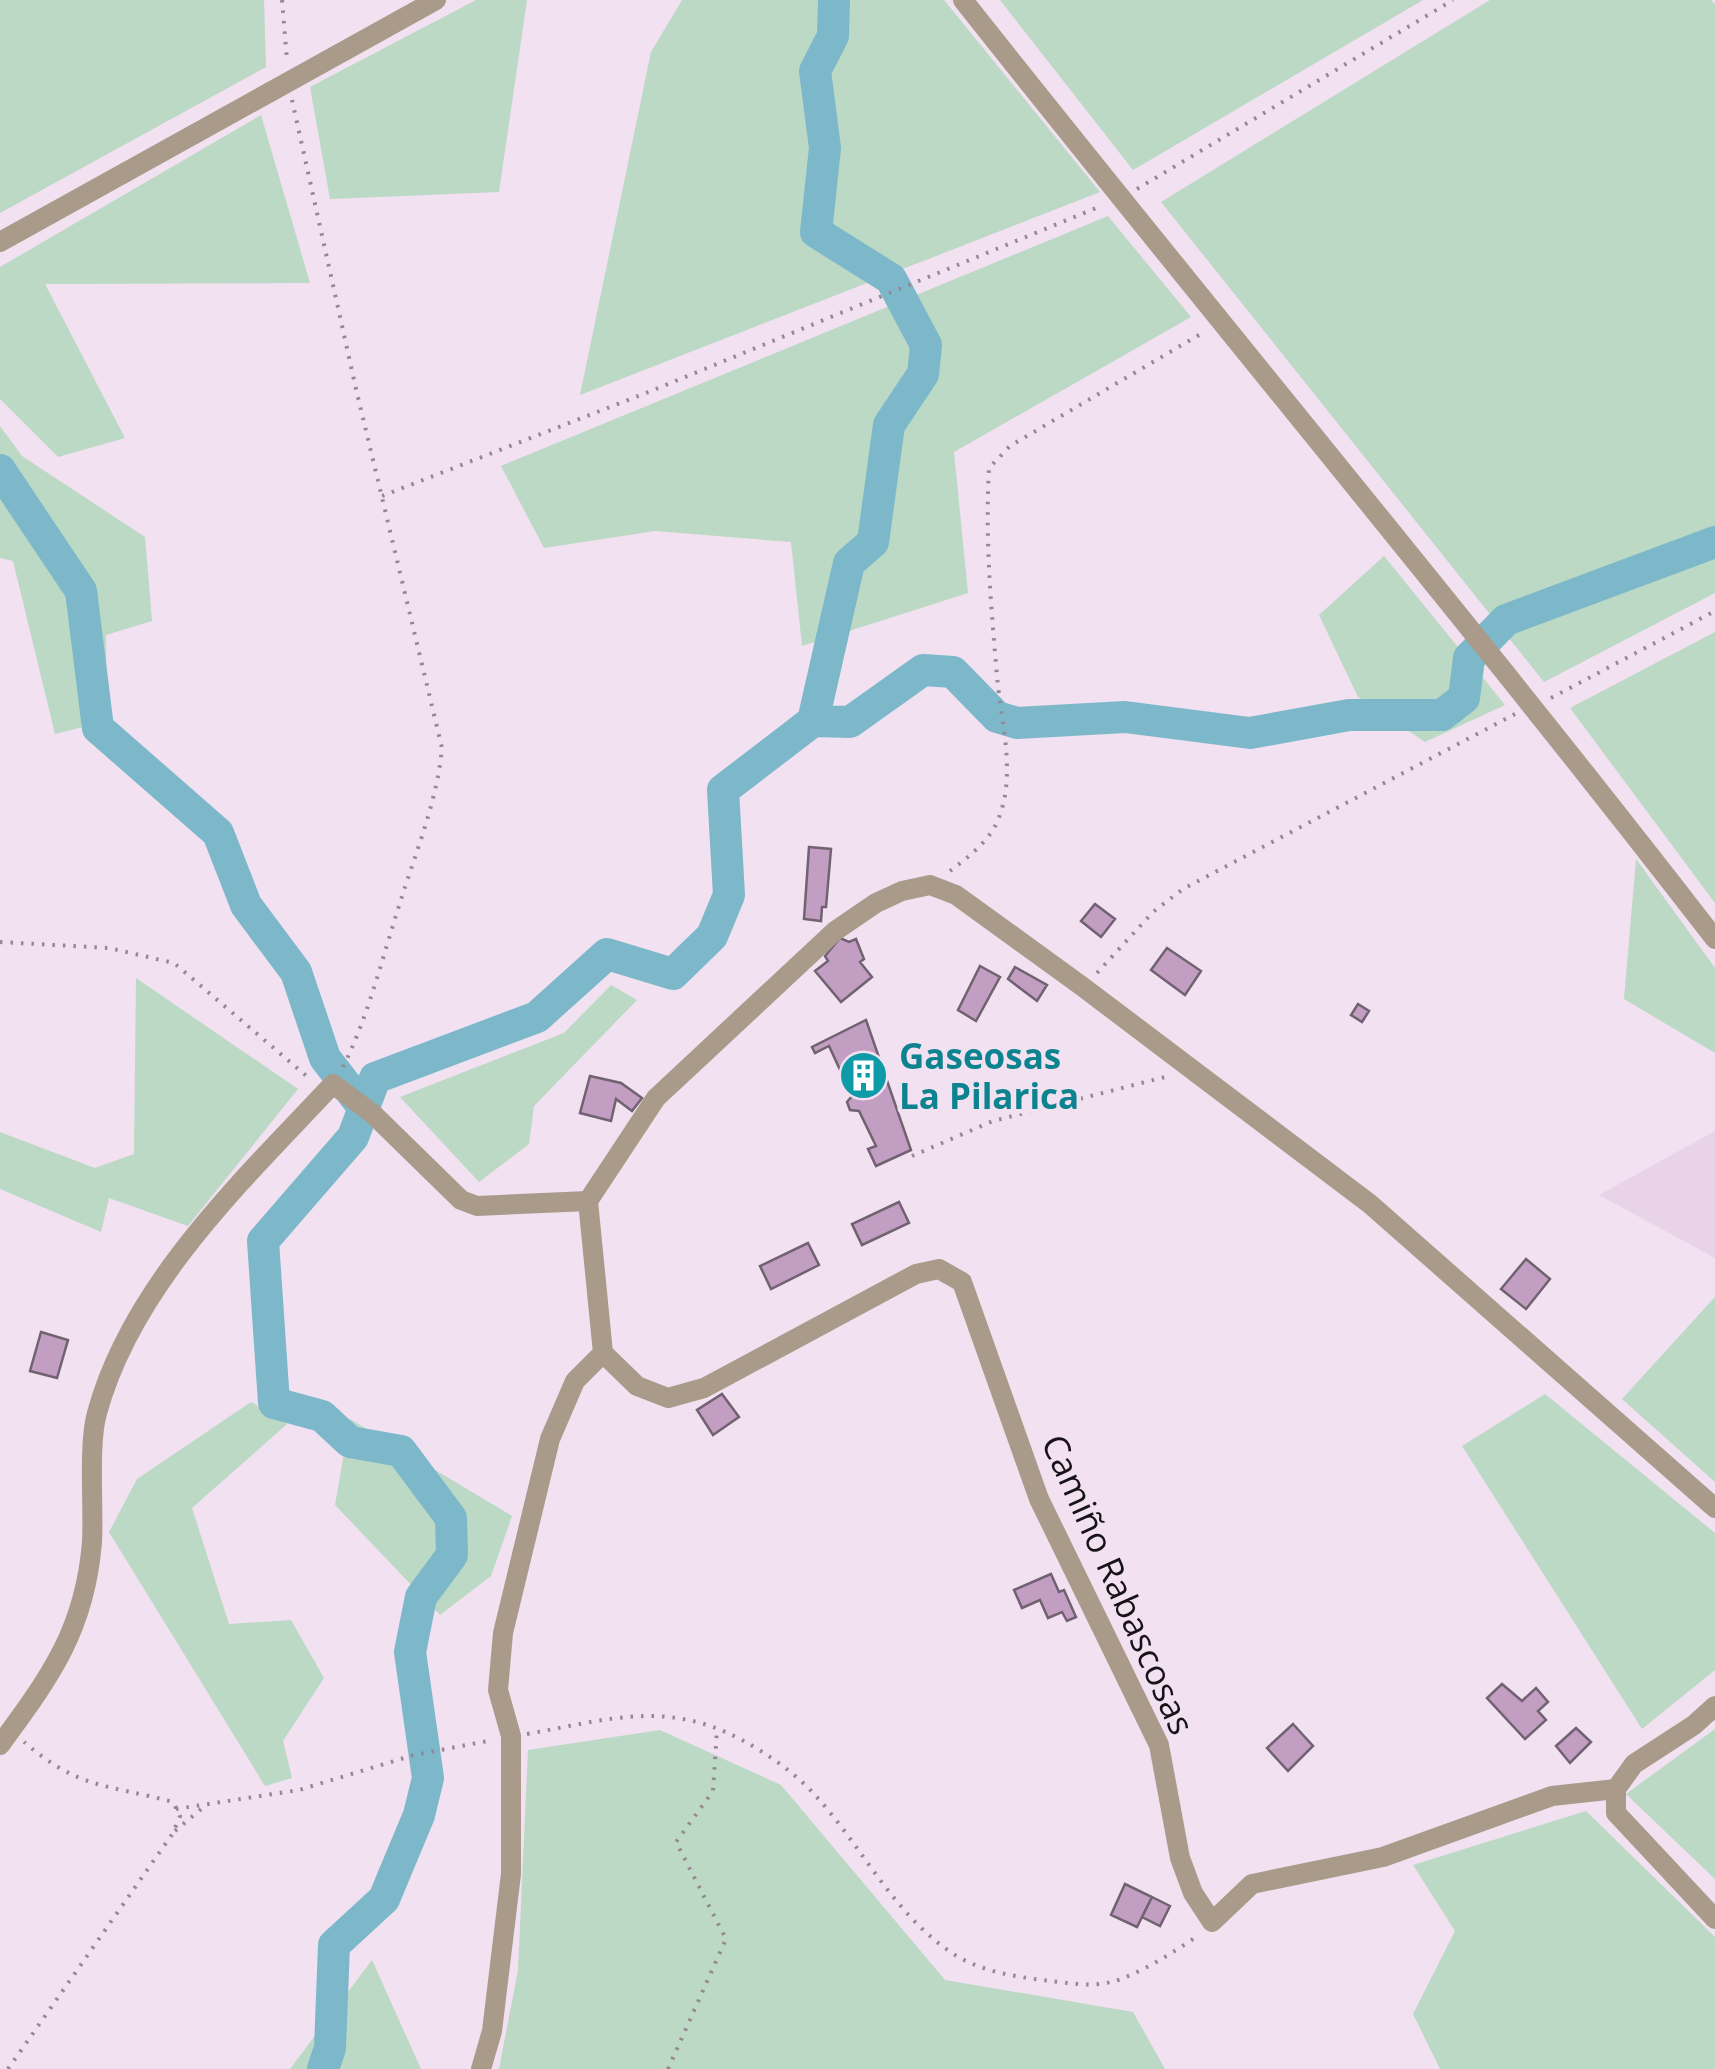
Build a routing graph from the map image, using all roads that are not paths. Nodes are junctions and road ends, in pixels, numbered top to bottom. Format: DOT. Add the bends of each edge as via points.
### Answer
graph roads {
  1 [pos="436,0"];
  2 [pos="964,0"];
  3 [pos="0,242"];
  4 [pos="1715,939"];
  5 [pos="588,1201"];
  6 [pos="602,1354"];
  7 [pos="1715,1508"];
  8 [pos="1715,1706"];
  9 [pos="6,1738"];
  10 [pos="1616,1788"];
  11 [pos="1715,1919"];
  12 [pos="481,2069"];
  1 -- 3 [label="street"];
  2 -- 4 [label="street" via="1534,704"];
  5 -- 6 [label="street"];
  5 -- 7 [label="street" via="656,1098 835,932 876,902 930,886 956,895 1370,1204"];
  5 -- 9 [label="street" via="477,1206 461,1200 373,1114 330,1088 203,1223 119,1346 95,1418 92,1545 80,1617 52,1676"];
  6 -- 10 [label="street, Camiño Rabascosas" via="637,1386 668,1398 704,1388 916,1274 939,1269 962,1282 1040,1499 1159,1745 1180,1858 1212,1922 1252,1884 1382,1857 1552,1796"];
  6 -- 12 [label="street" via="575,1381 550,1439 503,1632 498,1690 511,1736 510,1874 492,2031"];
  8 -- 10 [label="street" via="1634,1764"];
  10 -- 11 [label="street" via="1616,1813"];
}
